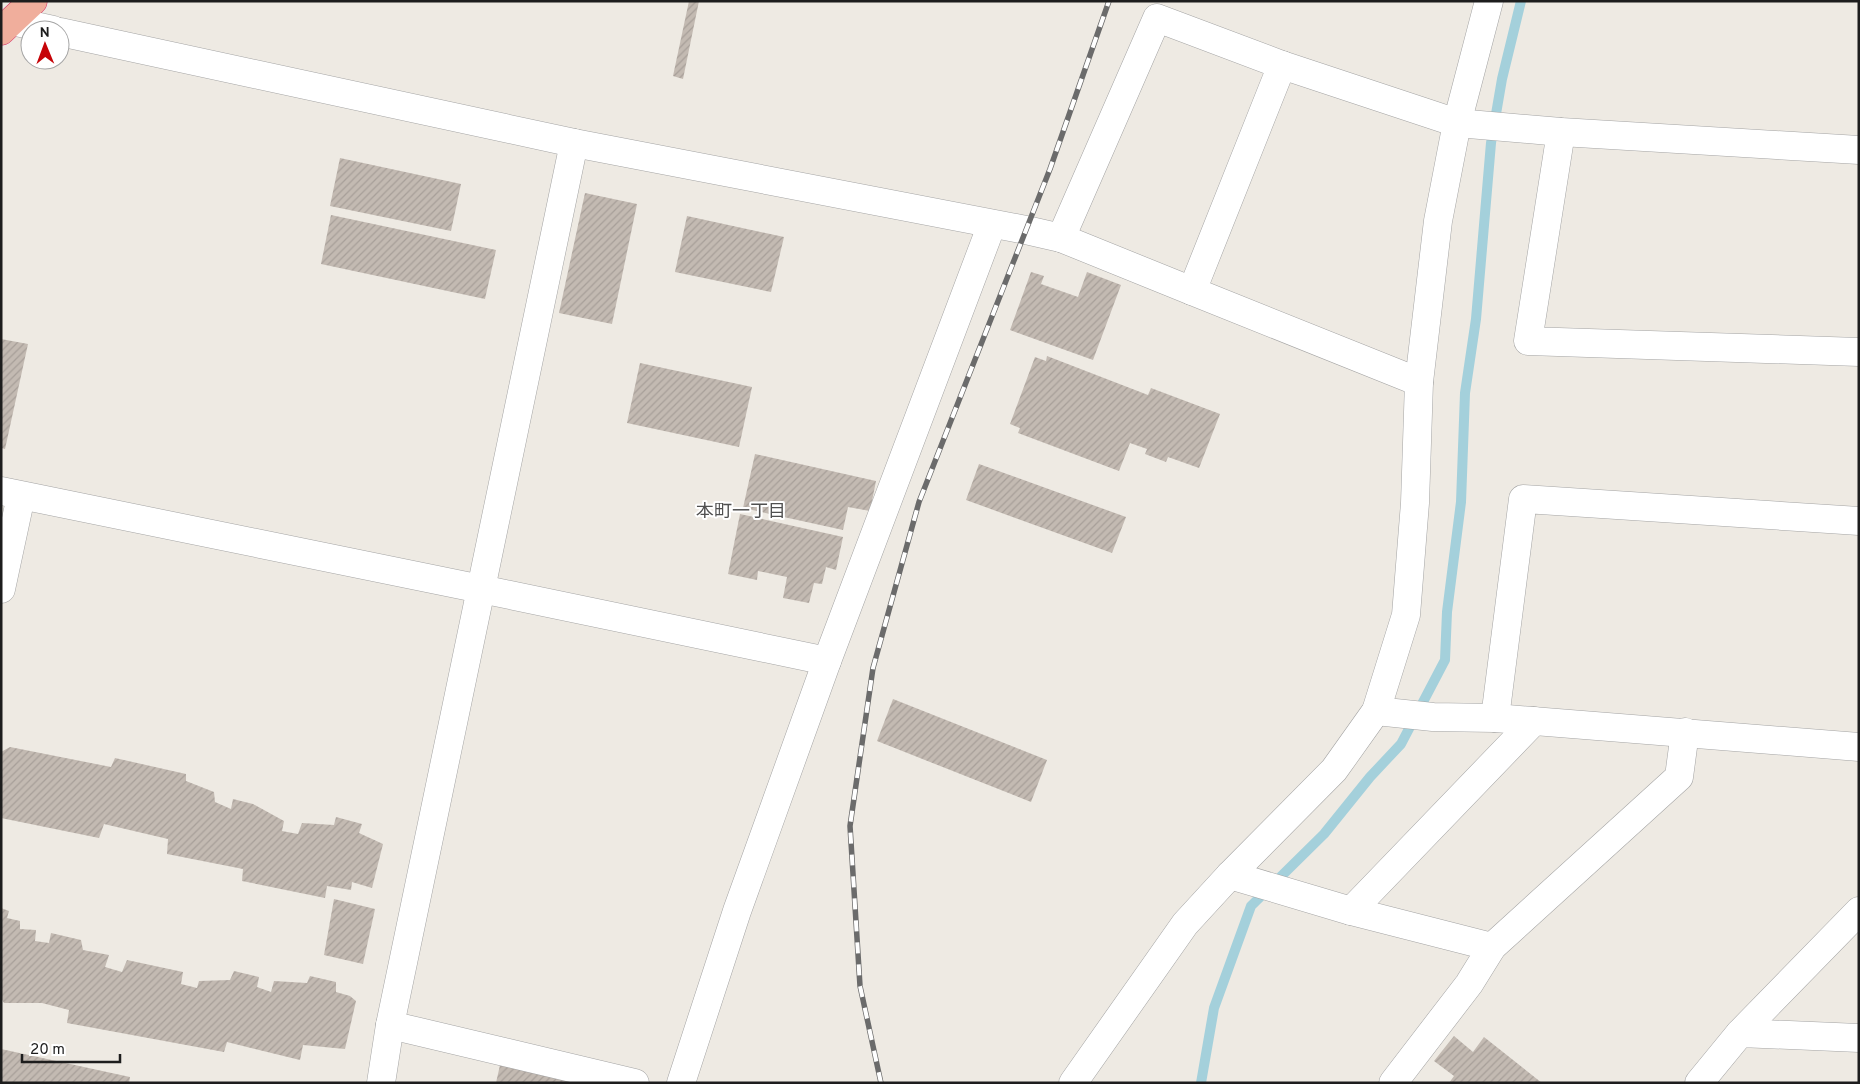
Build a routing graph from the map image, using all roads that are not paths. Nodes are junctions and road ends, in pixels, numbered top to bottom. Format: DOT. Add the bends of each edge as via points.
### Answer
graph roads {
  1 [pos="34,1"];
  2 [pos="1489,1"];
  3 [pos="7,26"];
  4 [pos="20,27"];
  5 [pos="70,34"];
  6 [pos="1282,65"];
  7 [pos="1466,124"];
  8 [pos="1560,132"];
  9 [pos="574,142"];
  10 [pos="1859,150"];
  11 [pos="992,224"];
  12 [pos="1061,238"];
  13 [pos="1192,292"];
  14 [pos="1859,352"];
  15 [pos="1419,382"];
  16 [pos="11,494"];
  17 [pos="1859,521"];
  18 [pos="481,589"];
  19 [pos="1,590"];
  20 [pos="827,662"];
  21 [pos="1388,712"];
  22 [pos="1495,718"];
  23 [pos="1534,722"];
  24 [pos="1686,732"];
  25 [pos="1859,747"];
  26 [pos="1237,877"];
  27 [pos="1351,911"];
  28 [pos="1859,911"];
  29 [pos="1492,947"];
  30 [pos="390,1025"];
  31 [pos="1740,1033"];
  32 [pos="1859,1038"];
  33 [pos="1079,1081"];
  34 [pos="381,1083"];
  35 [pos="634,1083"];
  36 [pos="681,1083"];
  37 [pos="1393,1083"];
  38 [pos="1698,1083"];
  1 -- 3 [label="highway"];
  2 -- 7 [label="street"];
  3 -- 4 [label="street"];
  5 -- 9 [label="street"];
  6 -- 7 [label="street"];
  6 -- 12 [label="street" via="1157,18"];
  6 -- 13 [label="street"];
  7 -- 8 [label="street"];
  7 -- 15 [label="street" via="1438,221"];
  8 -- 10 [label="street"];
  8 -- 14 [label="street" via="1528,341"];
  9 -- 11 [label="street"];
  9 -- 18 [label="street"];
  11 -- 12 [label="street"];
  11 -- 20 [label="street"];
  12 -- 13 [label="street"];
  13 -- 15 [label="street"];
  15 -- 21 [label="street" via="1416,503 1406,615"];
  16 -- 18 [label="street"];
  16 -- 19 [label="street"];
  17 -- 22 [label="street" via="1522,499"];
  18 -- 20 [label="street"];
  18 -- 30 [label="street"];
  20 -- 36 [label="street" via="737,911"];
  21 -- 22 [label="street"];
  21 -- 26 [label="street"];
  22 -- 23 [label="street"];
  23 -- 24 [label="street"];
  23 -- 27 [label="street"];
  24 -- 25 [label="street"];
  24 -- 29 [label="street" via="1679,777"];
  26 -- 27 [label="street"];
  26 -- 33 [label="street" via="1185,924"];
  27 -- 29 [label="street"];
  28 -- 31 [label="street"];
  29 -- 37 [label="street" via="1469,984"];
  30 -- 34 [label="street"];
  30 -- 35 [label="street"];
  31 -- 32 [label="street"];
  31 -- 38 [label="street"];
}
